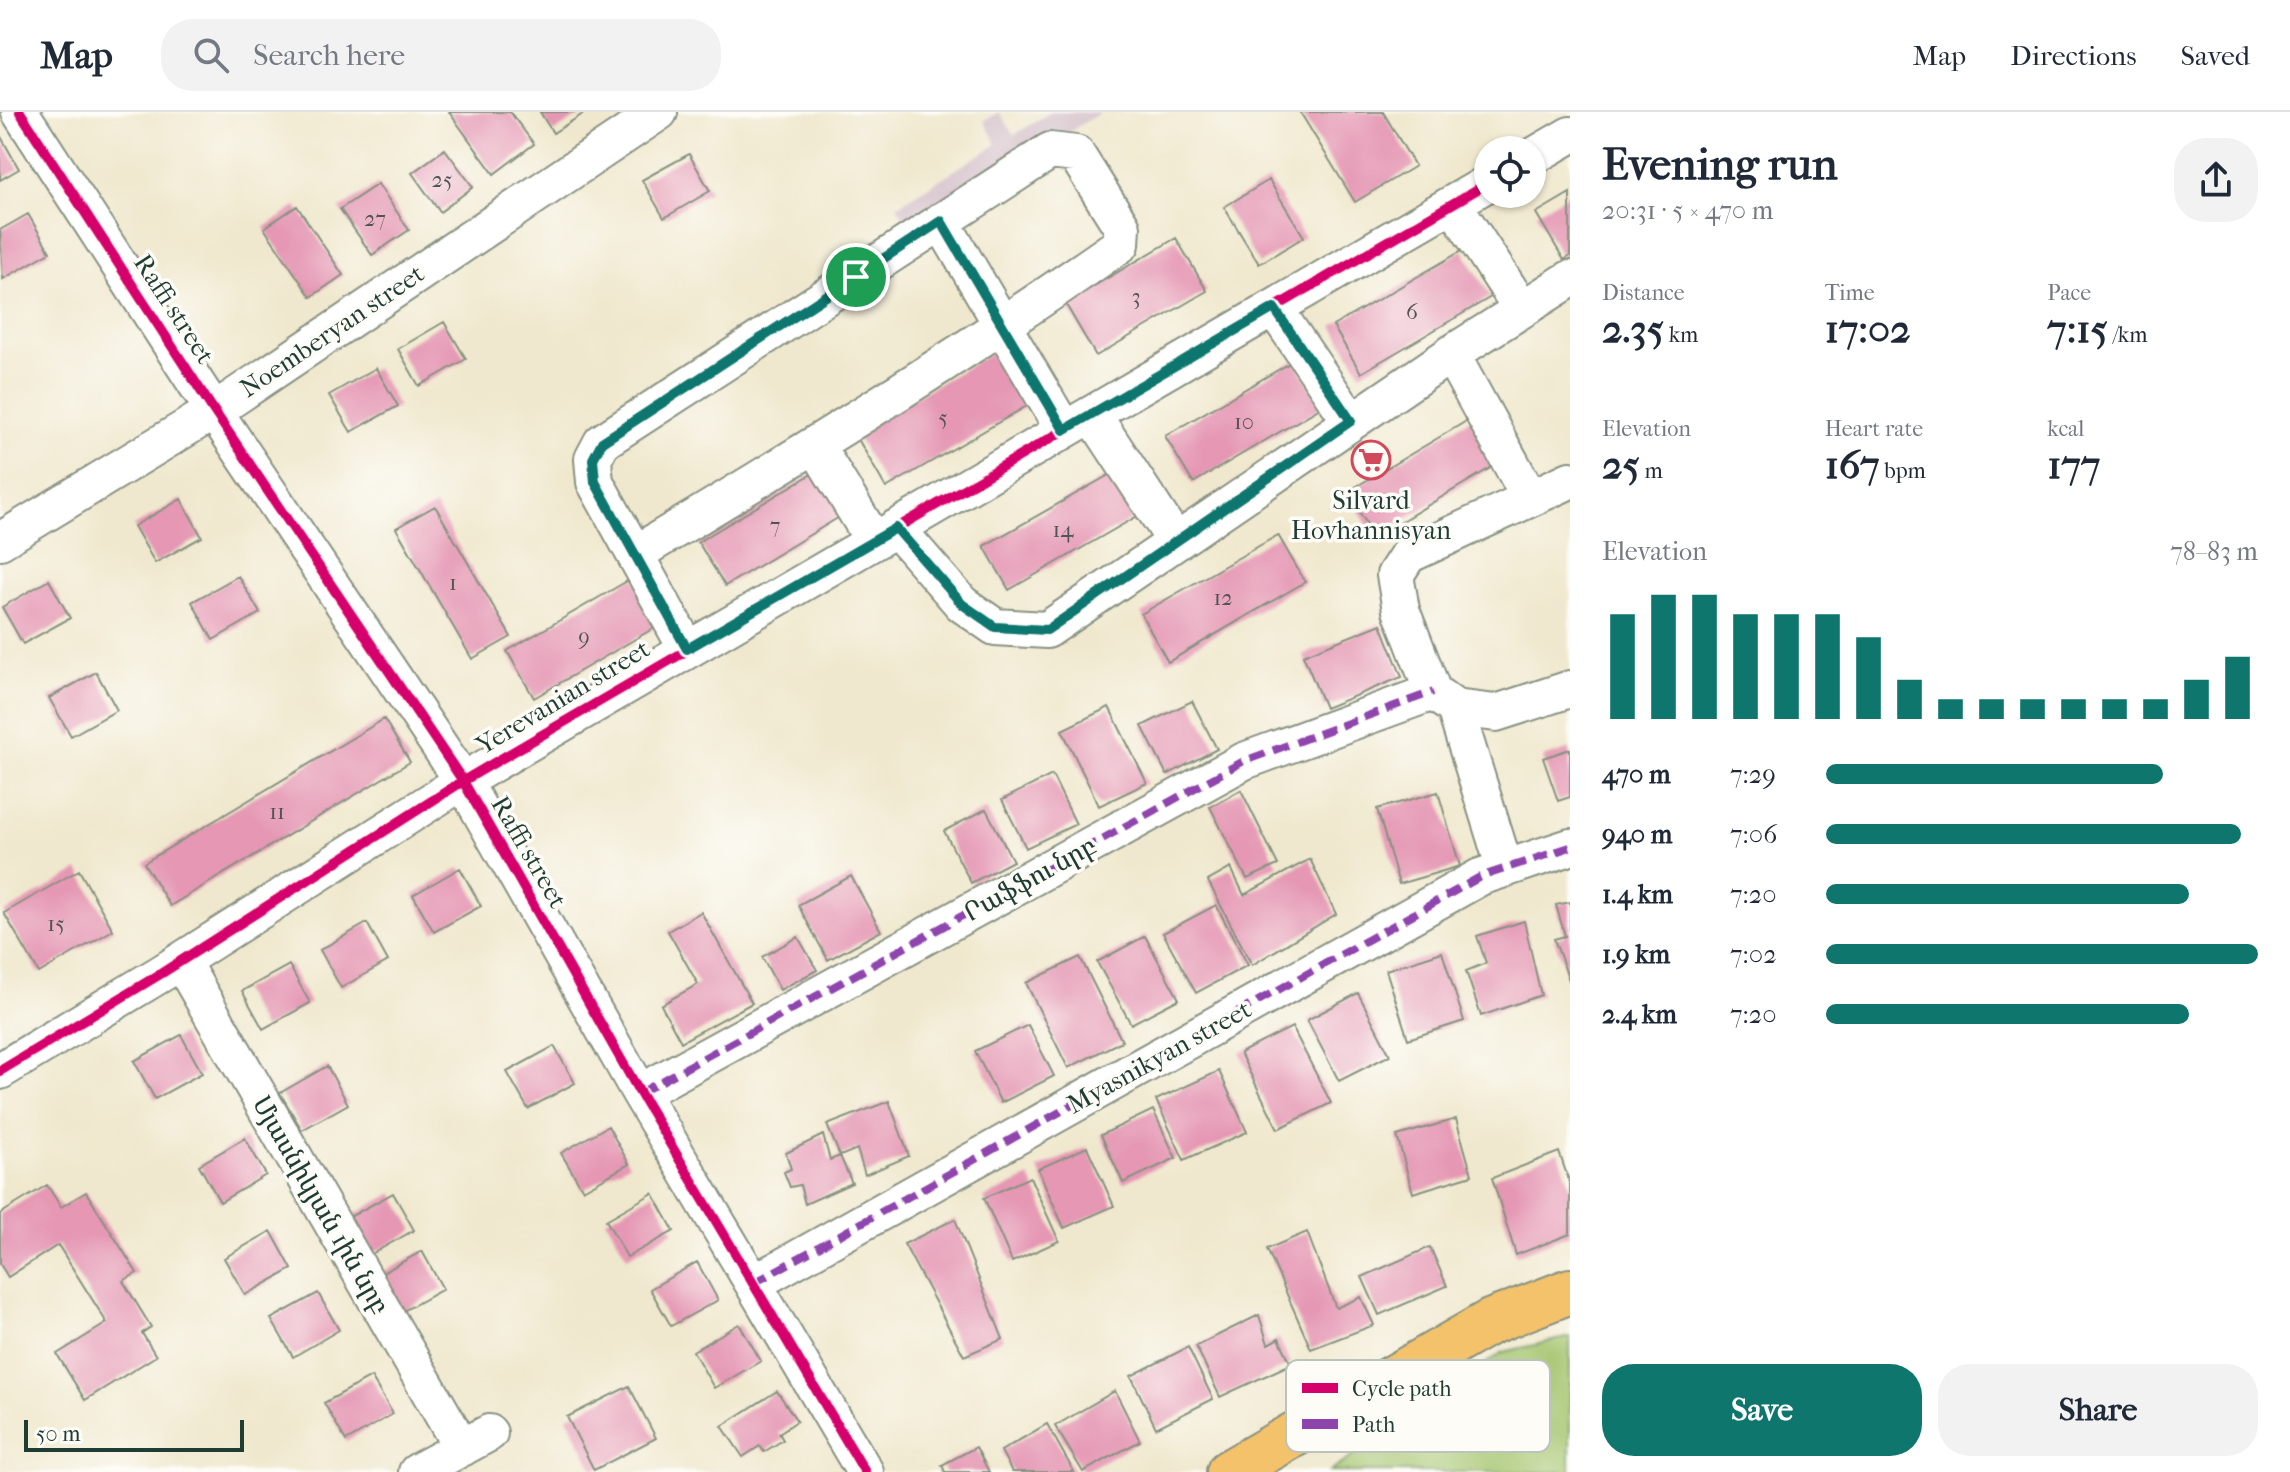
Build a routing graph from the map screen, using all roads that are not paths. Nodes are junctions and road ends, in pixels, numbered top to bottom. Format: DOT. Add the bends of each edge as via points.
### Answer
graph roads {
  1 [pos="20,112"];
  2 [pos="659,112"];
  3 [pos="1570,135"];
  4 [pos="1546,149"];
  5 [pos="1474,191"];
  6 [pos="1453,204"];
  7 [pos="941,221"];
  8 [pos="1570,279"];
  9 [pos="1274,308"];
  10 [pos="1522,309"];
  11 [pos="1003,327"];
  12 [pos="1451,354"];
  13 [pos="214,411"];
  14 [pos="1351,421"];
  15 [pos="1078,422"];
  16 [pos="816,446"];
  17 [pos="1570,480"];
  18 [pos="1530,498"];
  19 [pos="885,534"];
  20 [pos="0,541"];
  21 [pos="1176,542"];
  22 [pos="635,554"];
  23 [pos="687,649"];
  24 [pos="1570,689"];
  25 [pos="1444,700"];
  26 [pos="463,781"];
  27 [pos="1570,847"];
  28 [pos="1505,869"];
  29 [pos="181,961"];
  30 [pos="0,1071"];
  31 [pos="640,1093"];
  32 [pos="754,1283"];
  33 [pos="1570,1291"];
  34 [pos="1424,1360"];
  35 [pos="1286,1439"];
  36 [pos="417,1472"];
  37 [pos="865,1472"];
  38 [pos="1229,1472"];
  1 -- 13 [label="street, Raffi street"];
  2 -- 13 [label="street, Noemberyan street"];
  3 -- 4 [label="street"];
  5 -- 6 [label="street, Yerevanian street"];
  6 -- 9 [label="street, Yerevanian street"];
  6 -- 10 [label="street"];
  7 -- 11 [label="street"];
  7 -- 11 [label="street" via="1050,151 1076,154 1122,227 1121,244"];
  7 -- 22 [label="street" via="602,442 593,459 595,482"];
  8 -- 10 [label="street"];
  9 -- 14 [label="street"];
  9 -- 15 [label="street, Yerevanian street"];
  10 -- 12 [label="street"];
  11 -- 15 [label="street"];
  11 -- 16 [label="street"];
  12 -- 14 [label="street"];
  12 -- 18 [label="street"];
  13 -- 20 [label="street, Noemberyan street"];
  13 -- 26 [label="street, Raffi street"];
  14 -- 21 [label="street"];
  15 -- 19 [label="street, Yerevanian street"];
  15 -- 21 [label="street"];
  16 -- 19 [label="street"];
  16 -- 22 [label="street"];
  17 -- 18 [label="street"];
  18 -- 25 [label="street" via="1408,555 1395,575 1401,610"];
  19 -- 21 [label="street" via="995,627 1047,630"];
  19 -- 23 [label="street, Yerevanian street"];
  22 -- 23 [label="street"];
  23 -- 26 [label="street, Yerevanian street"];
  24 -- 25 [label="street" via="1496,713"];
  25 -- 28 [label="street"];
  25 -- 31 [label="street, Րաֆֆու նրբ" via="1244,761"];
  26 -- 29 [label="street, Yerevanian street"];
  26 -- 31 [label="street, Raffi street"];
  27 -- 28 [label="street, Myasnikyan street"];
  28 -- 32 [label="street, Myasnikyan street" via="1480,877"];
  29 -- 30 [label="street, Yerevanian street"];
  29 -- 36 [label="street, Մյասնիկյան 1ին նրբ" via="475,1441"];
  31 -- 32 [label="street, Raffi street"];
  32 -- 37 [label="street, Raffi street"];
  33 -- 34 [label="main road" via="1490,1322"];
  35 -- 38 [label="main road"];
}
